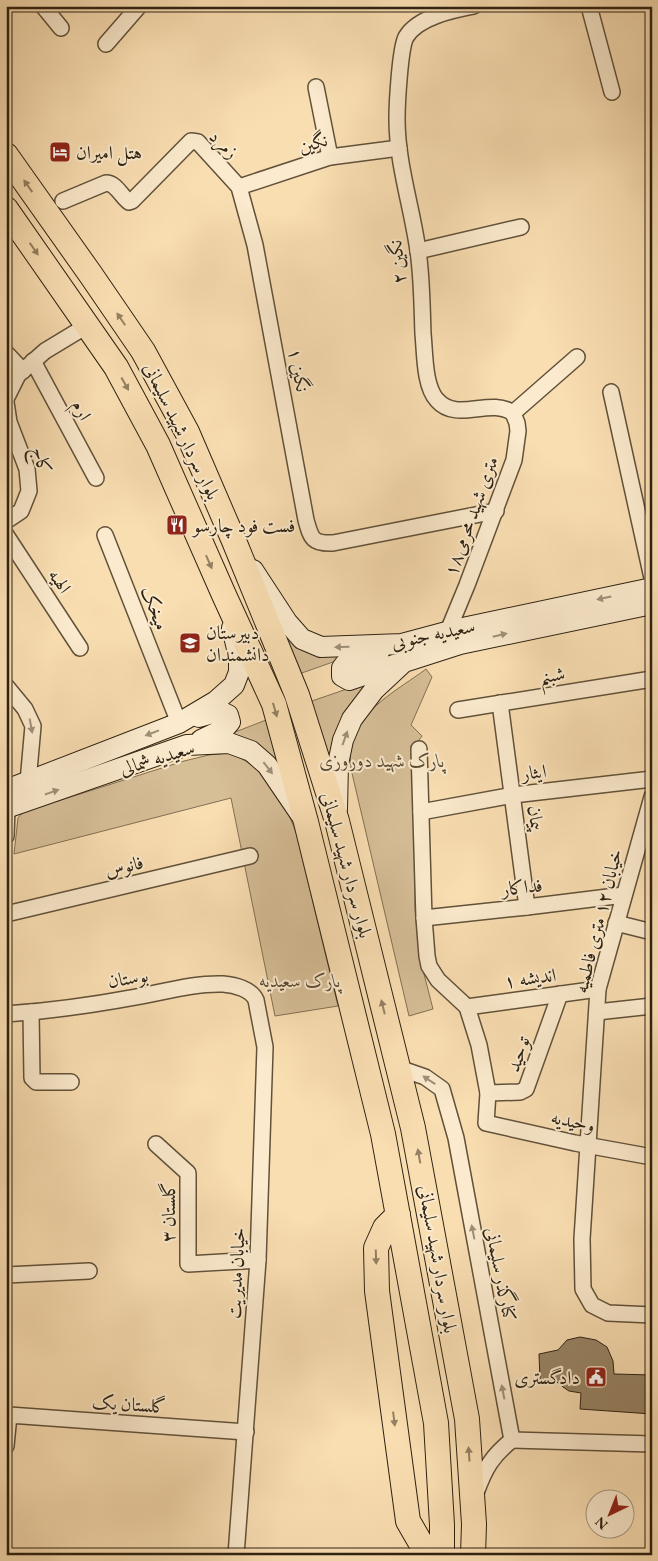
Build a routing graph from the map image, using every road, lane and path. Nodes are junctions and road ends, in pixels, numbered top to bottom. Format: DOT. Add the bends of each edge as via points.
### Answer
graph roads {
  1 [pos="43,6"];
  2 [pos="140,6"];
  3 [pos="474,6"];
  4 [pos="589,6"];
  5 [pos="61,28"];
  6 [pos="106,44"];
  7 [pos="316,87"];
  8 [pos="612,92"];
  9 [pos="399,148"];
  10 [pos="6,155"];
  11 [pos="330,157"];
  12 [pos="239,187"];
  13 [pos="63,201"];
  14 [pos="6,209"];
  15 [pos="521,227"];
  16 [pos="418,251"];
  17 [pos="88,326"];
  18 [pos="6,353"];
  19 [pos="577,358"];
  20 [pos="28,366"];
  21 [pos="611,392"];
  22 [pos="8,394"];
  23 [pos="513,413"];
  24 [pos="96,478"];
  25 [pos="496,511"];
  26 [pos="6,521"];
  27 [pos="6,535"];
  28 [pos="105,535"];
  29 [pos="234,541"];
  30 [pos="652,578"];
  31 [pos="652,588"];
  32 [pos="224,595"];
  33 [pos="652,604"];
  34 [pos="448,631"];
  35 [pos="80,648"];
  36 [pos="403,653"];
  37 [pos="652,679"];
  38 [pos="6,686"];
  39 [pos="500,703"];
  40 [pos="458,710"];
  41 [pos="179,723"];
  42 [pos="187,745"];
  43 [pos="419,749"];
  44 [pos="652,779"];
  45 [pos="28,782"];
  46 [pos="513,795"];
  47 [pos="652,797"];
  48 [pos="7,802"];
  49 [pos="421,812"];
  50 [pos="337,820"];
  51 [pos="306,822"];
  52 [pos="6,836"];
  53 [pos="646,836"];
  54 [pos="250,856"];
  55 [pos="624,895"];
  56 [pos="527,907"];
  57 [pos="6,914"];
  58 [pos="424,918"];
  59 [pos="616,923"];
  60 [pos="652,932"];
  61 [pos="598,989"];
  62 [pos="253,994"];
  63 [pos="560,994"];
  64 [pos="652,1006"];
  65 [pos="467,1007"];
  66 [pos="31,1012"];
  67 [pos="597,1012"];
  68 [pos="6,1014"];
  69 [pos="398,1068"];
  70 [pos="71,1082"];
  71 [pos="488,1093"];
  72 [pos="156,1144"];
  73 [pos="589,1145"];
  74 [pos="652,1157"];
  75 [pos="398,1215"];
  76 [pos="258,1260"];
  77 [pos="89,1271"];
  78 [pos="6,1275"];
  79 [pos="447,1308"];
  80 [pos="652,1314"];
  81 [pos="416,1315"];
  82 [pos="458,1371"];
  83 [pos="429,1387"];
  84 [pos="246,1432"];
  85 [pos="512,1440"];
  86 [pos="652,1444"];
  87 [pos="6,1446"];
  88 [pos="472,1503"];
  89 [pos="442,1554"];
  90 [pos="236,1555"];
  91 [pos="473,1555"];
  1 -- 5 [label="street"];
  2 -- 6 [label="street"];
  3 -- 9 [label="street, نگین ۲" via="425,21 405,38 397,120"];
  4 -- 8 [label="street"];
  7 -- 11 [label="street"];
  9 -- 11 [label="street, نگین"];
  9 -- 16 [label="street, نگین ۲"];
  29 -- 10 [label="highway, بلوار سردار شهید سلیمانی, one-way" via="187,432 143,351"];
  11 -- 12 [label="street, نگین"];
  12 -- 13 [label="street, زمرد" via="198,142 191,141 132,201 126,200 109,183"];
  12 -- 25 [label="street, نگین ۱" via="255,245 310,535 319,543 333,543"];
  14 -- 17 [label="highway, بلوار سردار شهید سلیمانی, one-way"];
  15 -- 16 [label="street"];
  16 -- 23 [label="street, نگین ۲" via="426,368 436,400 453,410 498,408"];
  17 -- 20 [label="street" via="45,351"];
  17 -- 32 [label="highway, بلوار سردار شهید سلیمانی, one-way" via="116,367 158,446"];
  18 -- 20 [label="street, ارم"];
  19 -- 23 [label="street"];
  20 -- 22 [label="street" via="18,375"];
  20 -- 24 [label="street, ارم"];
  21 -- 30 [label="street"];
  22 -- 26 [label="street, کاج" via="9,422 27,469 30,491 21,511"];
  23 -- 25 [label="street, ۱۸متری شهید محرمی" via="518,426 517,449"];
  25 -- 34 [label="street, ۱۸متری شهید محرمی"];
  27 -- 35 [label="street, الهیه"];
  28 -- 41 [label="street, میخک"];
  36 -- 29 [label="main road, سعیدیه جنوبی, one-way" via="321,647 302,639 286,622"];
  29 -- 50 [label="highway, بلوار سردار شهید سلیمانی" via="297,695"];
  31 -- 34 [label="main road, سعیدیه جنوبی, one-way"];
  32 -- 41 [label="main road, سعیدیه شمالی" via="239,657 239,672 234,685"];
  32 -- 51 [label="highway, بلوار سردار شهید سلیمانی, one-way" via="274,704"];
  36 -- 33 [label="main road, سعیدیه جنوبی, one-way"];
  34 -- 36 [label="main road, سعیدیه جنوبی"];
  50 -- 36 [label="main road, سعیدیه جنوبی, one-way" via="338,764 343,740 352,719"];
  37 -- 39 [label="street, شبنم"];
  38 -- 45 [label="street, one-way" via="26,709 33,726"];
  39 -- 40 [label="street, شبنم"];
  39 -- 46 [label="street, پیمان"];
  41 -- 42 [label="main road" via="220,711 230,718 224,729"];
  41 -- 45 [label="main road, سعیدیه شمالی, one-way"];
  48 -- 42 [label="main road, سعیدیه شمالی, one-way"];
  42 -- 51 [label="main road, سعیدیه شمالی, one-way" via="229,743 251,751 267,765"];
  43 -- 49 [label="street"];
  44 -- 46 [label="street, ایثار"];
  45 -- 48 [label="main road, سعیدیه شمالی"];
  46 -- 49 [label="street, ایثار"];
  46 -- 56 [label="street, پیمان"];
  47 -- 53 [label="street, خیابان ۱۲ متری فاطمیه"];
  48 -- 52 [label="street"];
  49 -- 58 [label="street"];
  69 -- 50 [label="highway, بلوار سردار شهید سلیمانی, one-way"];
  51 -- 75 [label="highway, بلوار سردار شهید سلیمانی" via="383,1134"];
  53 -- 55 [label="street, خیابان ۱۲ متری فاطمیه"];
  54 -- 57 [label="street, فانوس"];
  55 -- 56 [label="street, فداکار"];
  55 -- 59 [label="street, خیابان ۱۲ متری فاطمیه"];
  56 -- 58 [label="street, فداکار"];
  58 -- 65 [label="street" via="429,966 438,980"];
  59 -- 60 [label="street"];
  59 -- 61 [label="street, خیابان ۱۲ متری فاطمیه"];
  61 -- 63 [label="street, اندیشه ۱"];
  61 -- 67 [label="street, خیابان ۱۲ متری فاطمیه"];
  62 -- 66 [label="street, بوستان" via="234,986 207,984 129,999"];
  62 -- 76 [label="street, خیابان مدیریت" via="265,1047"];
  63 -- 65 [label="street, اندیشه ۱"];
  63 -- 71 [label="street, توحید" via="526,1089"];
  64 -- 67 [label="street"];
  65 -- 71 [label="street" via="479,1045"];
  66 -- 68 [label="street, بوستان"];
  66 -- 70 [label="street" via="32,1078 36,1082"];
  67 -- 73 [label="street, خیابان ۱۲ متری فاطمیه"];
  79 -- 69 [label="highway, بلوار سردار شهید سلیمانی, one-way" via="414,1128"];
  85 -- 69 [label="street, کنارگذر سلیمانی, one-way" via="456,1138 442,1089 425,1077"];
  71 -- 73 [label="street, وحیدیه" via="486,1122"];
  72 -- 76 [label="street, گلستان ۳" via="188,1173 188,1264"];
  73 -- 74 [label="street, وحیدیه"];
  73 -- 80 [label="street, خیابان ۱۲ متری فاطمیه" via="582,1239 583,1288 592,1305 608,1313"];
  75 -- 81 [label="highway, بلوار سردار شهید سلیمانی"];
  75 -- 89 [label="highway, one-way" via="386,1228 376,1248 382,1330 408,1521 423,1547"];
  76 -- 84 [label="street, خیابان مدیریت"];
  77 -- 78 [label="street"];
  79 -- 81 [label="highway" via="434,1321"];
  79 -- 82 [label="highway, بلوار سردار شهید سلیمانی"];
  81 -- 83 [label="highway, بلوار سردار شهید سلیمانی"];
  82 -- 83 [label="highway" via="448,1366 439,1371"];
  88 -- 82 [label="highway, بلوار سردار شهید سلیمانی, one-way" via="467,1420"];
  83 -- 89 [label="highway, بلوار سردار شهید سلیمانی" via="436,1423"];
  84 -- 87 [label="street, گلستان یک" via="9,1415"];
  84 -- 90 [label="street, خیابان مدیریت"];
  85 -- 86 [label="street"];
  85 -- 88 [label="street" via="490,1461"];
  88 -- 91 [label="highway, بلوار سردار شهید سلیمانی"];
}
